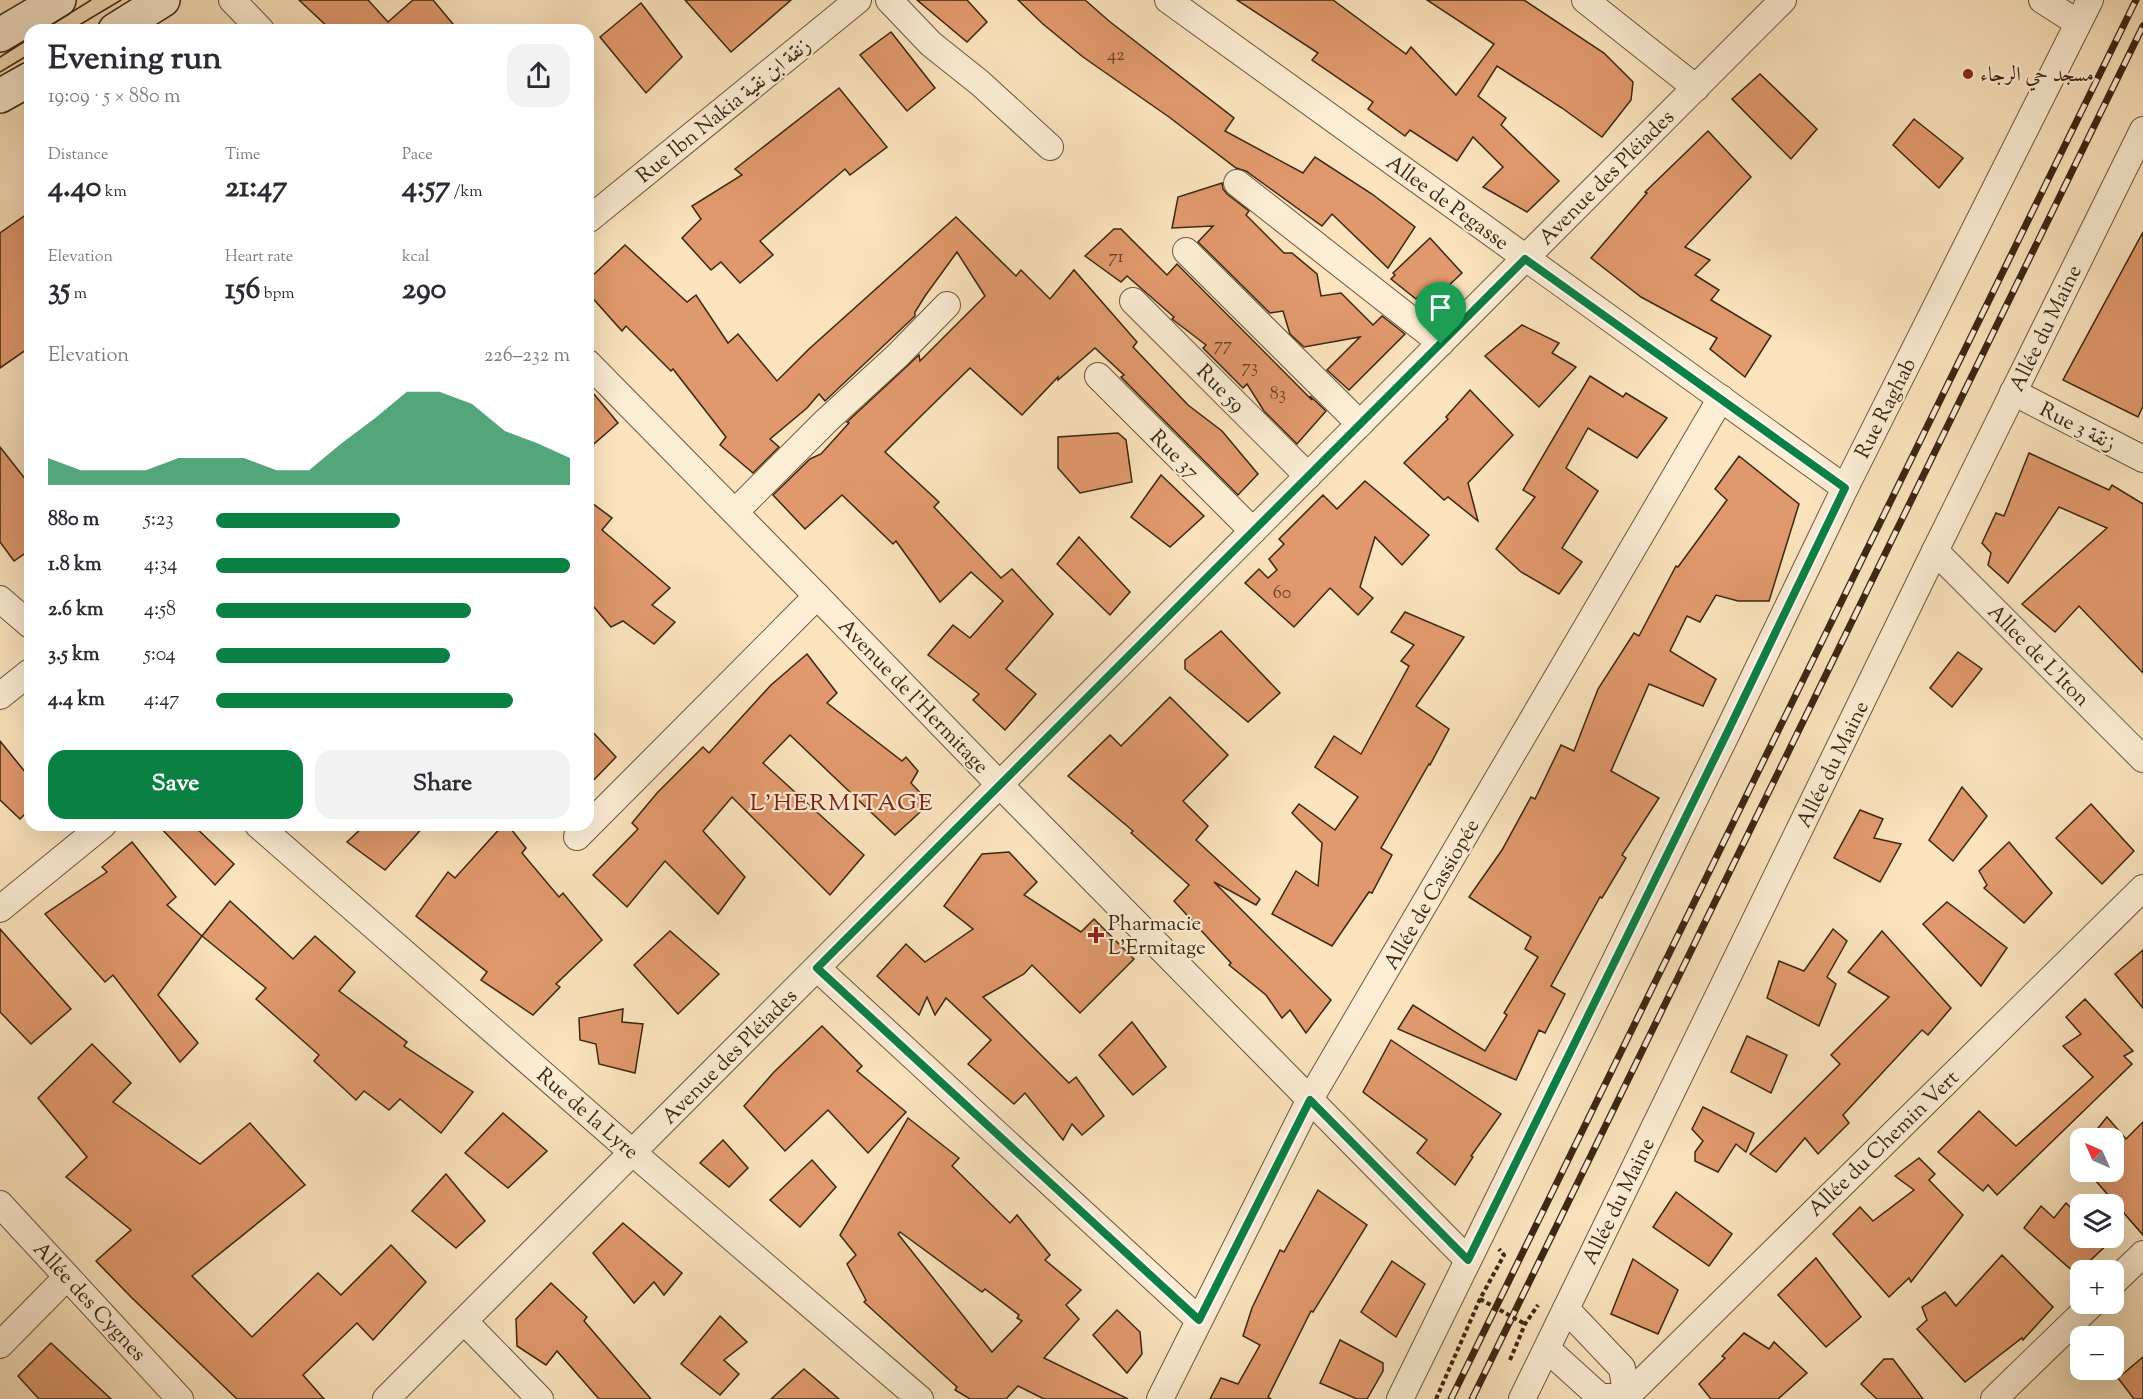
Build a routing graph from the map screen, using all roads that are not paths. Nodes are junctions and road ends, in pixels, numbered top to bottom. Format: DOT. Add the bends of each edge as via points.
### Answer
graph roads {
  1 [pos="59,0"];
  2 [pos="163,0"];
  3 [pos="231,0"];
  4 [pos="858,0"];
  5 [pos="889,0"];
  6 [pos="1168,0"];
  7 [pos="1585,0"];
  8 [pos="1784,0"];
  9 [pos="2042,0"];
  10 [pos="2090,0"];
  11 [pos="2078,23"];
  12 [pos="125,24"];
  13 [pos="255,24"];
  14 [pos="0,35"];
  15 [pos="24,82"];
  16 [pos="1696,88"];
  17 [pos="0,96"];
  18 [pos="2143,130"];
  19 [pos="1050,147"];
  20 [pos="1237,183"];
  21 [pos="594,215"];
  22 [pos="1186,251"];
  23 [pos="1525,259"];
  24 [pos="1133,301"];
  25 [pos="947,305"];
  26 [pos="1441,344"];
  27 [pos="594,369"];
  28 [pos="1098,376"];
  29 [pos="2013,392"];
  30 [pos="1721,398"];
  31 [pos="1360,424"];
  32 [pos="2143,459"];
  33 [pos="1308,476"];
  34 [pos="1845,488"];
  35 [pos="735,512"];
  36 [pos="1253,531"];
  37 [pos="1935,551"];
  38 [pos="817,596"];
  39 [pos="0,599"];
  40 [pos="24,620"];
  41 [pos="24,677"];
  42 [pos="0,696"];
  43 [pos="2143,759"];
  44 [pos="1000,785"];
  45 [pos="594,820"];
  46 [pos="96,831"];
  47 [pos="265,831"];
  48 [pos="583,831"];
  49 [pos="577,837"];
  50 [pos="2143,888"];
  51 [pos="0,909"];
  52 [pos="817,968"];
  53 [pos="1310,1100"];
  54 [pos="632,1152"];
  55 [pos="0,1203"];
  56 [pos="2143,1254"];
  57 [pos="1468,1260"];
  58 [pos="2124,1272"];
  59 [pos="67,1277"];
  60 [pos="1566,1309"];
  61 [pos="2082,1314"];
  62 [pos="1199,1320"];
  63 [pos="464,1321"];
  64 [pos="0,1345"];
  65 [pos="1547,1349"];
  66 [pos="1626,1398"];
  67 [pos="180,1399"];
  68 [pos="386,1399"];
  69 [pos="540,1399"];
  70 [pos="920,1399"];
  71 [pos="1160,1399"];
  72 [pos="1400,1399"];
  73 [pos="1522,1399"];
  74 [pos="1994,1399"];
  1 -- 14 [label="street"];
  2 -- 12 [label="street"];
  3 -- 13 [label="street"];
  4 -- 21 [label="street, Rue Ibn Nakia زنقة ابن نقية"];
  5 -- 19 [label="street" via="931,44"];
  6 -- 23 [label="street, Allee de Pegasse"];
  7 -- 16 [label="street"];
  8 -- 16 [label="street, Avenue des Pléiades"];
  9 -- 11 [label="street"];
  10 -- 11 [label="street, Rue Raghab"];
  11 -- 34 [label="street, Rue Raghab"];
  15 -- 17 [label="street"];
  16 -- 23 [label="street, Avenue des Pléiades"];
  18 -- 29 [label="street, Allée du Maine"];
  20 -- 26 [label="street"];
  22 -- 31 [label="street"];
  23 -- 26 [label="street, Avenue des Pléiades"];
  23 -- 30 [label="street, Allee de Pegasse"];
  24 -- 33 [label="street, Rue 59"];
  25 -- 35 [label="street"];
  26 -- 31 [label="street, Avenue des Pléiades"];
  27 -- 35 [label="street, Avenue de l'Hermitage"];
  28 -- 36 [label="street, Rue 37"];
  29 -- 32 [label="street, Rue 3 زنقة"];
  29 -- 37 [label="street, Allée du Maine"];
  30 -- 34 [label="street, Allee de Pegasse"];
  30 -- 53 [label="street, Allée de Cassiopée"];
  31 -- 33 [label="street, Avenue des Pléiades"];
  33 -- 36 [label="street, Avenue des Pléiades"];
  34 -- 57 [label="street, Rue Raghab"];
  35 -- 38 [label="street, Avenue de l'Hermitage"];
  36 -- 44 [label="street, Avenue des Pléiades"];
  37 -- 43 [label="street, Allee de L'Iton"];
  37 -- 60 [label="street, Allée du Maine"];
  38 -- 44 [label="street, Avenue de l'Hermitage"];
  38 -- 45 [label="street"];
  39 -- 40 [label="street"];
  41 -- 42 [label="street"];
  44 -- 52 [label="street, Avenue des Pléiades"];
  44 -- 53 [label="street, Avenue de l'Hermitage"];
  46 -- 51 [label="street"];
  47 -- 54 [label="street, Rue de la Lyre"];
  48 -- 49 [label="street"];
  50 -- 66 [label="street, Allée du Chemin Vert"];
  52 -- 54 [label="street, Avenue des Pléiades"];
  52 -- 62 [label="street"];
  53 -- 57 [label="street, Avenue de l'Hermitage"];
  53 -- 62 [label="street, Allée de Cassiopée"];
  54 -- 63 [label="street, Avenue des Pléiades"];
  54 -- 70 [label="street, Rue de la Lyre"];
  55 -- 59 [label="street, Allée des Cygnes"];
  56 -- 58 [label="street"];
  57 -- 72 [label="street, Rue Raghab"];
  59 -- 64 [label="street"];
  59 -- 67 [label="street, Allée des Cygnes"];
  60 -- 65 [label="street, Allée du Maine"];
  60 -- 66 [label="street" via="1622,1368"];
  61 -- 74 [label="street"];
  62 -- 71 [label="street, Allée de Cassiopée"];
  63 -- 68 [label="street, Avenue des Pléiades"];
  63 -- 69 [label="street"];
  65 -- 66 [label="street" via="1600,1397"];
  65 -- 73 [label="street, Allée du Maine"];
}
